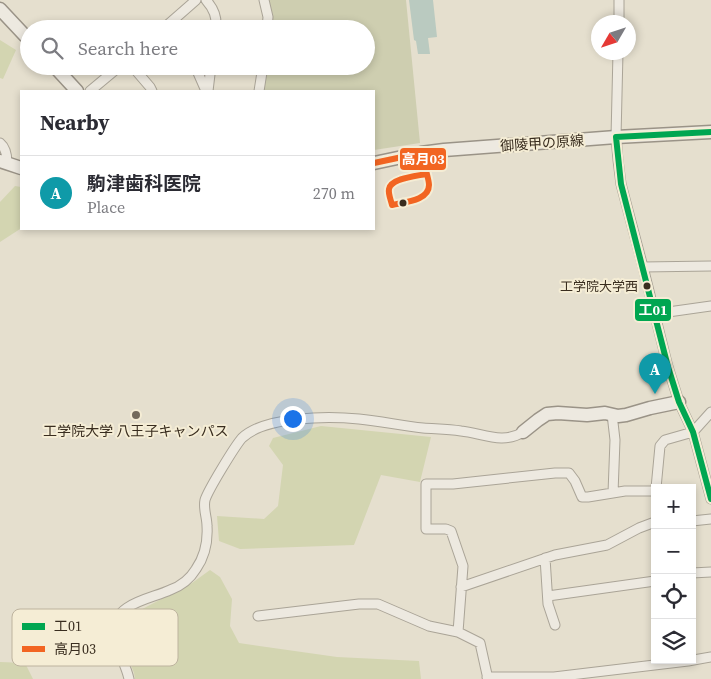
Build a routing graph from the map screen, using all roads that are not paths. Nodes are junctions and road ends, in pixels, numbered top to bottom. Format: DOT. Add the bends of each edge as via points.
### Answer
graph roads {
  1 [pos="196,0"];
  2 [pos="206,0"];
  3 [pos="264,0"];
  4 [pos="619,0"];
  5 [pos="0,9"];
  6 [pos="618,15"];
  7 [pos="173,20"];
  8 [pos="216,20"];
  9 [pos="268,20"];
  10 [pos="20,30"];
  11 [pos="618,60"];
  12 [pos="62,75"];
  13 [pos="109,75"];
  14 [pos="140,75"];
  15 [pos="199,75"];
  16 [pos="210,75"];
  17 [pos="262,75"];
  18 [pos="76,90"];
  19 [pos="91,90"];
  20 [pos="152,90"];
  21 [pos="207,90"];
  22 [pos="207,90"];
  23 [pos="259,90"];
  24 [pos="711,132"];
  25 [pos="616,137"];
  26 [pos="0,143"];
  27 [pos="4,162"];
  28 [pos="375,163"];
  29 [pos="20,168"];
  30 [pos="711,266"];
  31 [pos="643,267"];
  32 [pos="711,306"];
  33 [pos="654,314"];
  34 [pos="679,402"];
  35 [pos="711,412"];
  36 [pos="612,414"];
  37 [pos="523,432"];
  38 [pos="693,432"];
  39 [pos="656,484"];
  40 [pos="651,489"];
  41 [pos="613,493"];
  42 [pos="711,499"];
  43 [pos="711,519"];
  44 [pos="696,521"];
  45 [pos="651,524"];
  46 [pos="545,558"];
  47 [pos="711,572"];
  48 [pos="696,573"];
  49 [pos="651,582"];
  50 [pos="461,587"];
  51 [pos="548,596"];
  52 [pos="125,609"];
  53 [pos="258,616"];
  54 [pos="555,625"];
  55 [pos="458,632"];
  56 [pos="711,656"];
  57 [pos="125,666"];
  58 [pos="487,678"];
  59 [pos="129,679"];
  1 -- 7 [label="street"];
  2 -- 8 [label="street"];
  3 -- 9 [label="street"];
  4 -- 6 [label="street"];
  5 -- 10 [label="street"];
  11 -- 25 [label="street"];
  12 -- 18 [label="street"];
  13 -- 19 [label="street"];
  14 -- 20 [label="street"];
  15 -- 21 [label="street"];
  16 -- 22 [label="street"];
  17 -- 23 [label="street"];
  24 -- 25 [label="street, 御陵甲の原線"];
  25 -- 28 [label="street, 御陵甲の原線" via="422,153"];
  25 -- 31 [label="street" via="621,184"];
  26 -- 27 [label="street" via="6,154"];
  27 -- 29 [label="street"];
  30 -- 31 [label="street"];
  31 -- 33 [label="street"];
  32 -- 33 [label="street"];
  33 -- 34 [label="street"];
  34 -- 36 [label="street" via="626,415"];
  34 -- 38 [label="street"];
  35 -- 38 [label="street"];
  36 -- 37 [label="street" via="547,414"];
  36 -- 41 [label="street"];
  37 -- 52 [label="street" via="516,436 493,438 358,419 320,418 274,423 257,429 234,449 205,500 206,550 195,571 179,586"];
  38 -- 39 [label="street" via="666,440 660,446"];
  38 -- 42 [label="street"];
  40 -- 41 [label="street"];
  41 -- 50 [label="street" via="582,496 570,474 555,473 426,484 426,529 451,531 463,566"];
  43 -- 44 [label="street"];
  45 -- 46 [label="street" via="607,545"];
  46 -- 50 [label="street"];
  46 -- 51 [label="street"];
  47 -- 48 [label="street"];
  49 -- 51 [label="street"];
  50 -- 55 [label="street"];
  51 -- 54 [label="street"];
  53 -- 55 [label="street" via="378,604 429,626"];
  55 -- 58 [label="street" via="480,643"];
  56 -- 58 [label="street" via="554,677"];
  57 -- 59 [label="street"];
}
